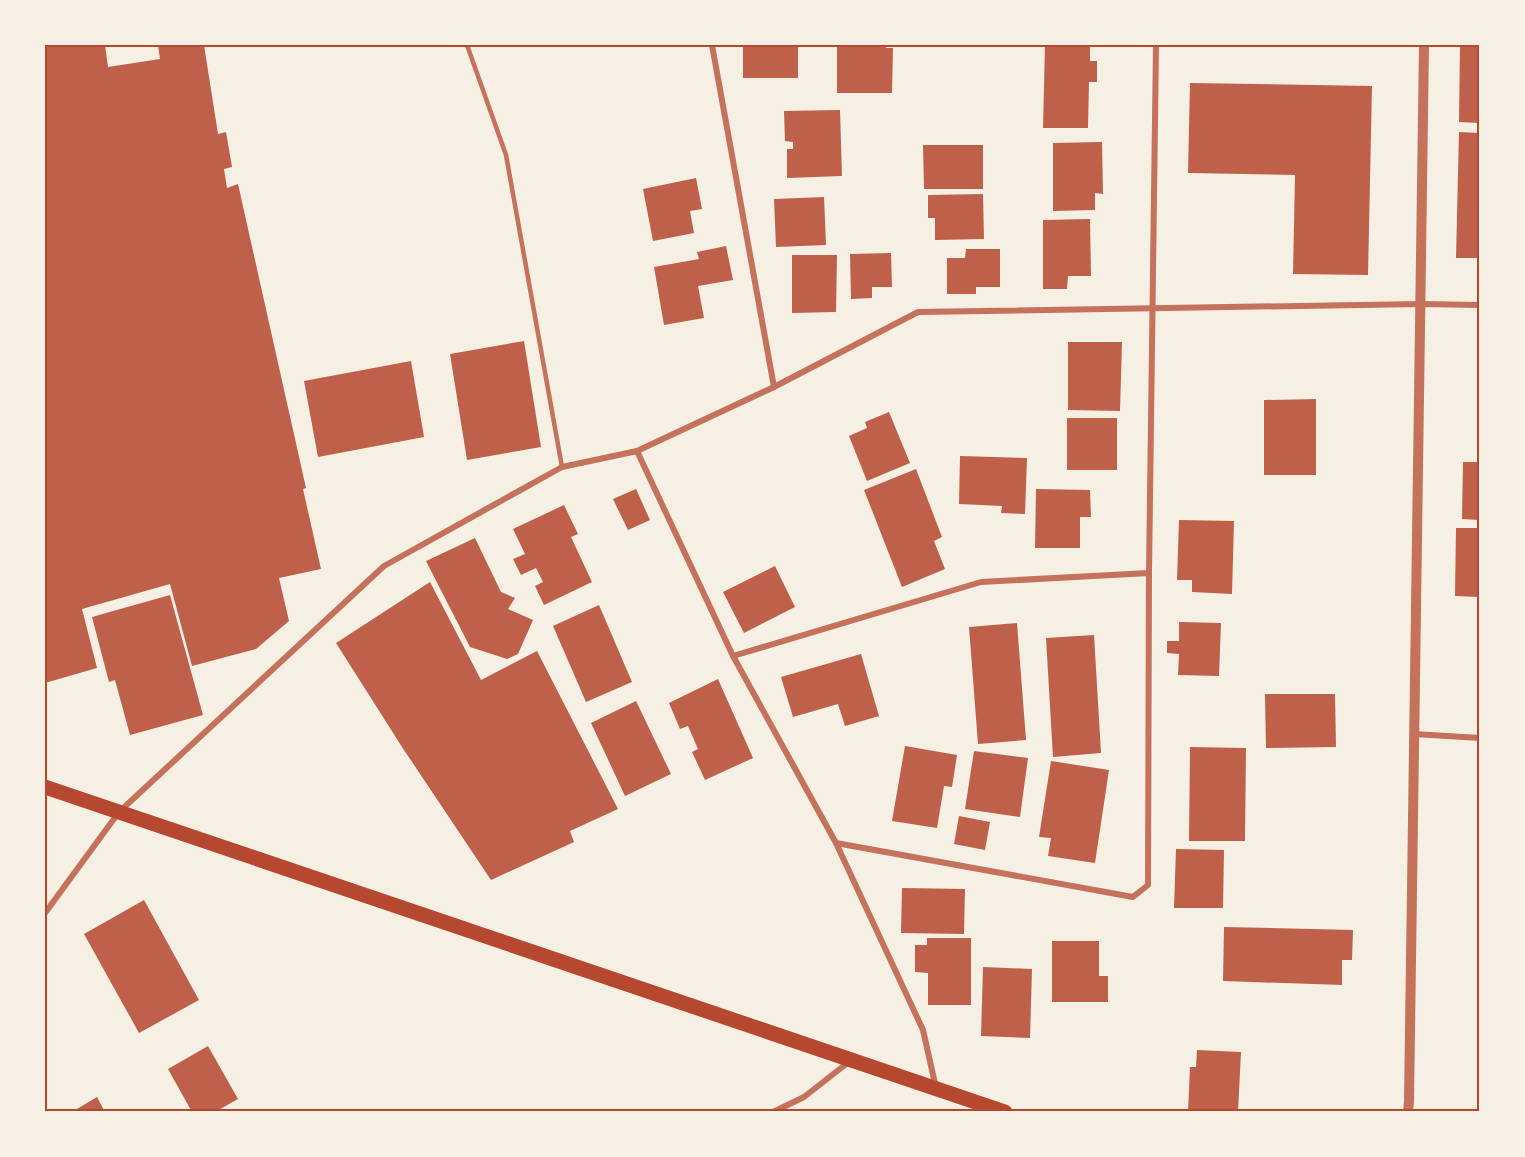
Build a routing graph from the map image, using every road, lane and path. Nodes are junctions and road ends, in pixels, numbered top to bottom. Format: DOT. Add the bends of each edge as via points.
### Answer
graph roads {
  1 [pos="467,45"];
  2 [pos="712,45"];
  3 [pos="1156,45"];
  4 [pos="1424,45"];
  5 [pos="1420,304"];
  6 [pos="1480,305"];
  7 [pos="1153,310"];
  8 [pos="774,387"];
  9 [pos="637,451"];
  10 [pos="562,467"];
  11 [pos="1149,573"];
  12 [pos="733,656"];
  13 [pos="1414,734"];
  14 [pos="1480,738"];
  15 [pos="45,787"];
  16 [pos="119,812"];
  17 [pos="836,843"];
  18 [pos="45,913"];
  19 [pos="852,1060"];
  20 [pos="936,1088"];
  21 [pos="773,1112"];
  22 [pos="1005,1112"];
  23 [pos="1408,1112"];
  1 -- 10 [label="lane" via="506,155"];
  2 -- 8 [label="street"];
  3 -- 7 [label="street"];
  4 -- 5 [label="street"];
  5 -- 6 [label="street"];
  5 -- 7 [label="street"];
  5 -- 13 [label="street"];
  7 -- 8 [label="street" via="918,312"];
  7 -- 11 [label="street"];
  8 -- 9 [label="street"];
  9 -- 10 [label="street"];
  9 -- 12 [label="street"];
  10 -- 16 [label="street" via="384,566"];
  11 -- 12 [label="street" via="981,582"];
  11 -- 17 [label="street" via="1148,885 1133,897"];
  12 -- 17 [label="street"];
  13 -- 14 [label="street"];
  13 -- 23 [label="street"];
  15 -- 16 [label="main road"];
  16 -- 18 [label="street"];
  16 -- 19 [label="main road"];
  17 -- 20 [label="street" via="923,1030"];
  19 -- 20 [label="main road"];
  19 -- 21 [label="street" via="804,1097"];
  20 -- 22 [label="main road"];
}
